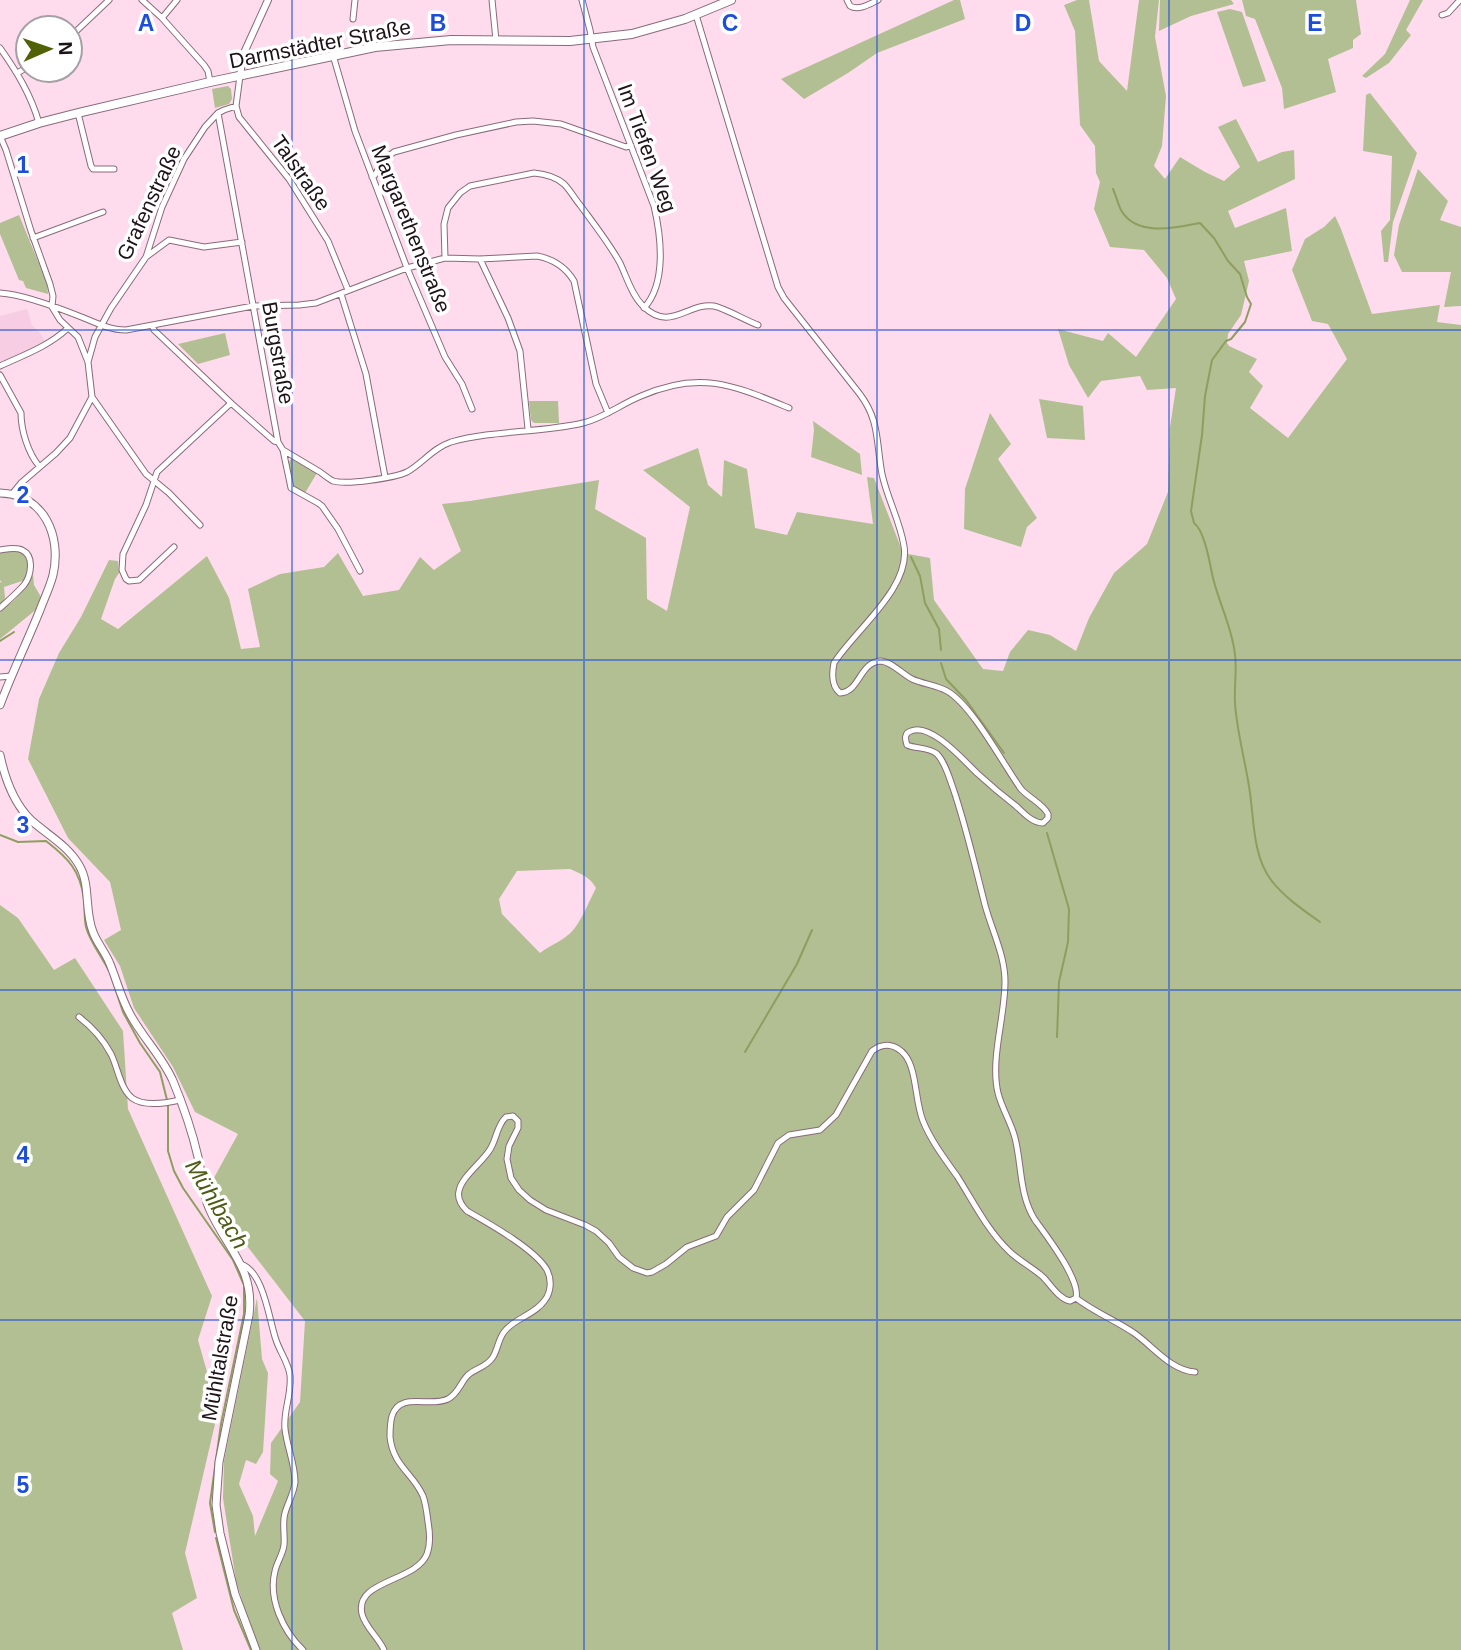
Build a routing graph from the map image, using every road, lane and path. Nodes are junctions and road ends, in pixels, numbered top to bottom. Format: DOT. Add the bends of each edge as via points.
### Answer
graph roads {
  1 [pos="109,0"];
  2 [pos="142,0"];
  3 [pos="177,0"];
  4 [pos="268,0"];
  5 [pos="355,0"];
  6 [pos="492,0"];
  7 [pos="582,0"];
  8 [pos="731,0"];
  9 [pos="847,0"];
  10 [pos="878,0"];
  11 [pos="1460,0"];
  12 [pos="696,15"];
  13 [pos="1442,15"];
  14 [pos="162,18"];
  15 [pos="353,19"];
  16 [pos="84,24"];
  17 [pos="496,40"];
  18 [pos="592,40"];
  19 [pos="0,48"];
  20 [pos="333,55"];
  21 [pos="14,69"];
  22 [pos="240,76"];
  23 [pos="210,82"];
  24 [pos="23,84"];
  25 [pos="236,106"];
  26 [pos="78,113"];
  27 [pos="218,113"];
  28 [pos="39,123"];
  29 [pos="0,136"];
  30 [pos="631,145"];
  31 [pos="114,169"];
  32 [pos="372,177"];
  33 [pos="103,212"];
  34 [pos="33,238"];
  35 [pos="242,242"];
  36 [pos="146,257"];
  37 [pos="445,258"];
  38 [pos="480,259"];
  39 [pos="407,268"];
  40 [pos="348,290"];
  41 [pos="0,293"];
  42 [pos="341,294"];
  43 [pos="253,306"];
  44 [pos="52,307"];
  45 [pos="644,307"];
  46 [pos="102,325"];
  47 [pos="152,325"];
  48 [pos="758,325"];
  49 [pos="68,328"];
  50 [pos="88,362"];
  51 [pos="0,366"];
  52 [pos="0,375"];
  53 [pos="92,397"];
  54 [pos="231,403"];
  55 [pos="789,408"];
  56 [pos="472,409"];
  57 [pos="608,413"];
  58 [pos="528,429"];
  59 [pos="278,442"];
  60 [pos="283,450"];
  61 [pos="39,466"];
  62 [pos="385,477"];
  63 [pos="153,478"];
  64 [pos="0,494"];
  65 [pos="12,494"];
  66 [pos="200,525"];
  67 [pos="174,547"];
  68 [pos="0,550"];
  69 [pos="360,571"];
  70 [pos="0,608"];
  71 [pos="12,676"];
  72 [pos="0,677"];
  73 [pos="0,705"];
  74 [pos="0,755"];
  75 [pos="79,1017"];
  76 [pos="180,1100"];
  77 [pos="241,1264"];
  78 [pos="1076,1298"];
  79 [pos="1195,1372"];
  80 [pos="256,1650"];
  81 [pos="303,1650"];
  82 [pos="384,1650"];
  1 -- 16 [label="street"];
  2 -- 14 [label="street"];
  3 -- 14 [label="street"];
  4 -- 22 [label="street" via="243,55"];
  5 -- 15 [label="street"];
  6 -- 17 [label="street"];
  7 -- 18 [label="street, Im Tiefen Weg"];
  8 -- 12 [label="main road, Darmstädter Straße"];
  9 -- 10 [label="street" via="857,8"];
  11 -- 13 [label="street"];
  12 -- 18 [label="main road, Darmstädter Straße" via="645,31"];
  12 -- 78 [label="street" via="779,287 870,408 884,483 904,546 896,582 834,663 834,686 846,693 868,666 881,661 949,692 964,705 1026,796 1048,814 1046,821 1039,823 944,741 919,730 907,734 907,744 933,752 942,761 960,807 1005,970 998,1091 1014,1135 1025,1198 1055,1246 1077,1291"];
  14 -- 23 [label="street" via="204,65"];
  17 -- 18 [label="main road, Darmstädter Straße"];
  17 -- 20 [label="main road, Darmstädter Straße" via="433,41"];
  18 -- 30 [label="street, Im Tiefen Weg"];
  19 -- 21 [label="street"];
  20 -- 22 [label="main road, Darmstädter Straße"];
  20 -- 32 [label="street, Margarethenstraße"];
  22 -- 23 [label="main road, Darmstädter Straße"];
  22 -- 25 [label="street"];
  23 -- 26 [label="main road, Darmstädter Straße"];
  24 -- 28 [label="street"];
  25 -- 27 [label="street"];
  25 -- 40 [label="street, Talstraße" via="242,122 289,179 328,241"];
  26 -- 28 [label="main road, Darmstädter Straße"];
  26 -- 31 [label="street" via="91,166"];
  27 -- 35 [label="street, Burgstraße"];
  27 -- 36 [label="street, Grafenstraße" via="184,159"];
  28 -- 29 [label="main road, Darmstädter Straße"];
  29 -- 34 [label="street"];
  30 -- 32 [label="street" via="561,124 516,122 394,152"];
  30 -- 45 [label="street, Im Tiefen Weg" via="660,230 660,270 652,300"];
  32 -- 39 [label="street, Margarethenstraße"];
  33 -- 34 [label="street"];
  34 -- 44 [label="street" via="50,284"];
  35 -- 36 [label="street" via="204,247 169,240"];
  35 -- 43 [label="street, Burgstraße"];
  36 -- 46 [label="street, Grafenstraße"];
  37 -- 38 [label="street"];
  37 -- 39 [label="street"];
  37 -- 45 [label="street" via="444,224 448,208 460,193 470,186 543,174 564,184 593,222"];
  38 -- 57 [label="street" via="537,256 557,262 569,274 596,384"];
  38 -- 58 [label="street" via="520,351"];
  39 -- 40 [label="street"];
  39 -- 56 [label="street, Margarethenstraße"];
  40 -- 42 [label="street"];
  41 -- 44 [label="street"];
  42 -- 43 [label="street" via="316,303"];
  42 -- 62 [label="street" via="366,374"];
  43 -- 47 [label="street"];
  43 -- 59 [label="street, Burgstraße"];
  44 -- 46 [label="street"];
  44 -- 49 [label="street"];
  45 -- 48 [label="street" via="666,317 713,306"];
  46 -- 47 [label="street" via="126,330"];
  46 -- 50 [label="street, Grafenstraße"];
  47 -- 54 [label="street"];
  49 -- 50 [label="street" via="78,337"];
  49 -- 51 [label="street" via="46,345"];
  50 -- 53 [label="street"];
  52 -- 61 [label="street" via="21,413 31,456"];
  53 -- 61 [label="street" via="70,438"];
  53 -- 63 [label="street"];
  54 -- 59 [label="street"];
  54 -- 63 [label="street"];
  55 -- 57 [label="street" via="742,389 706,381 657,389"];
  57 -- 58 [label="street" via="561,427"];
  58 -- 62 [label="street" via="441,445 408,471"];
  59 -- 60 [label="street, Burgstraße"];
  60 -- 62 [label="street" via="333,481"];
  60 -- 69 [label="street, Burgstraße" via="291,488 325,510"];
  61 -- 65 [label="street"];
  63 -- 66 [label="street"];
  63 -- 67 [label="street" via="146,505 122,554 123,575 129,581 139,580"];
  64 -- 65 [label="main road"];
  65 -- 71 [label="main road" via="43,513 52,534 55,562"];
  68 -- 70 [label="street" via="24,551 30,568 26,583"];
  71 -- 72 [label="street"];
  71 -- 73 [label="main road"];
  74 -- 76 [label="main road, Mühltalstraße" via="13,794 30,819 78,864 93,933 110,962 130,1016 158,1054"];
  75 -- 76 [label="street" via="112,1055 130,1097 139,1102"];
  76 -- 77 [label="main road, Mühltalstraße" via="206,1201"];
  77 -- 80 [label="main road, Mühltalstraße" via="249,1284 250,1307 219,1462 216,1505 235,1594"];
  77 -- 81 [label="street" via="249,1268 260,1288 290,1375 285,1426 295,1489 284,1518 284,1546 275,1570 274,1595 282,1621"];
  78 -- 79 [label="street" via="1132,1332 1179,1369"];
  78 -- 82 [label="street" via="1063,1299 991,1230 929,1133 920,1114 909,1060 893,1046 882,1045 873,1051 825,1126 789,1135 778,1143 754,1191 727,1217 719,1233 647,1273 619,1257 596,1231 546,1210 519,1190 507,1159 518,1121 510,1116 503,1119 491,1148 461,1185 459,1199 467,1211 540,1261 550,1276 550,1292 538,1308 508,1327 490,1362 470,1374 452,1396 435,1403 407,1401 393,1413 394,1455 423,1497 430,1539 428,1552 417,1567 378,1586 363,1600 363,1617"];
}
